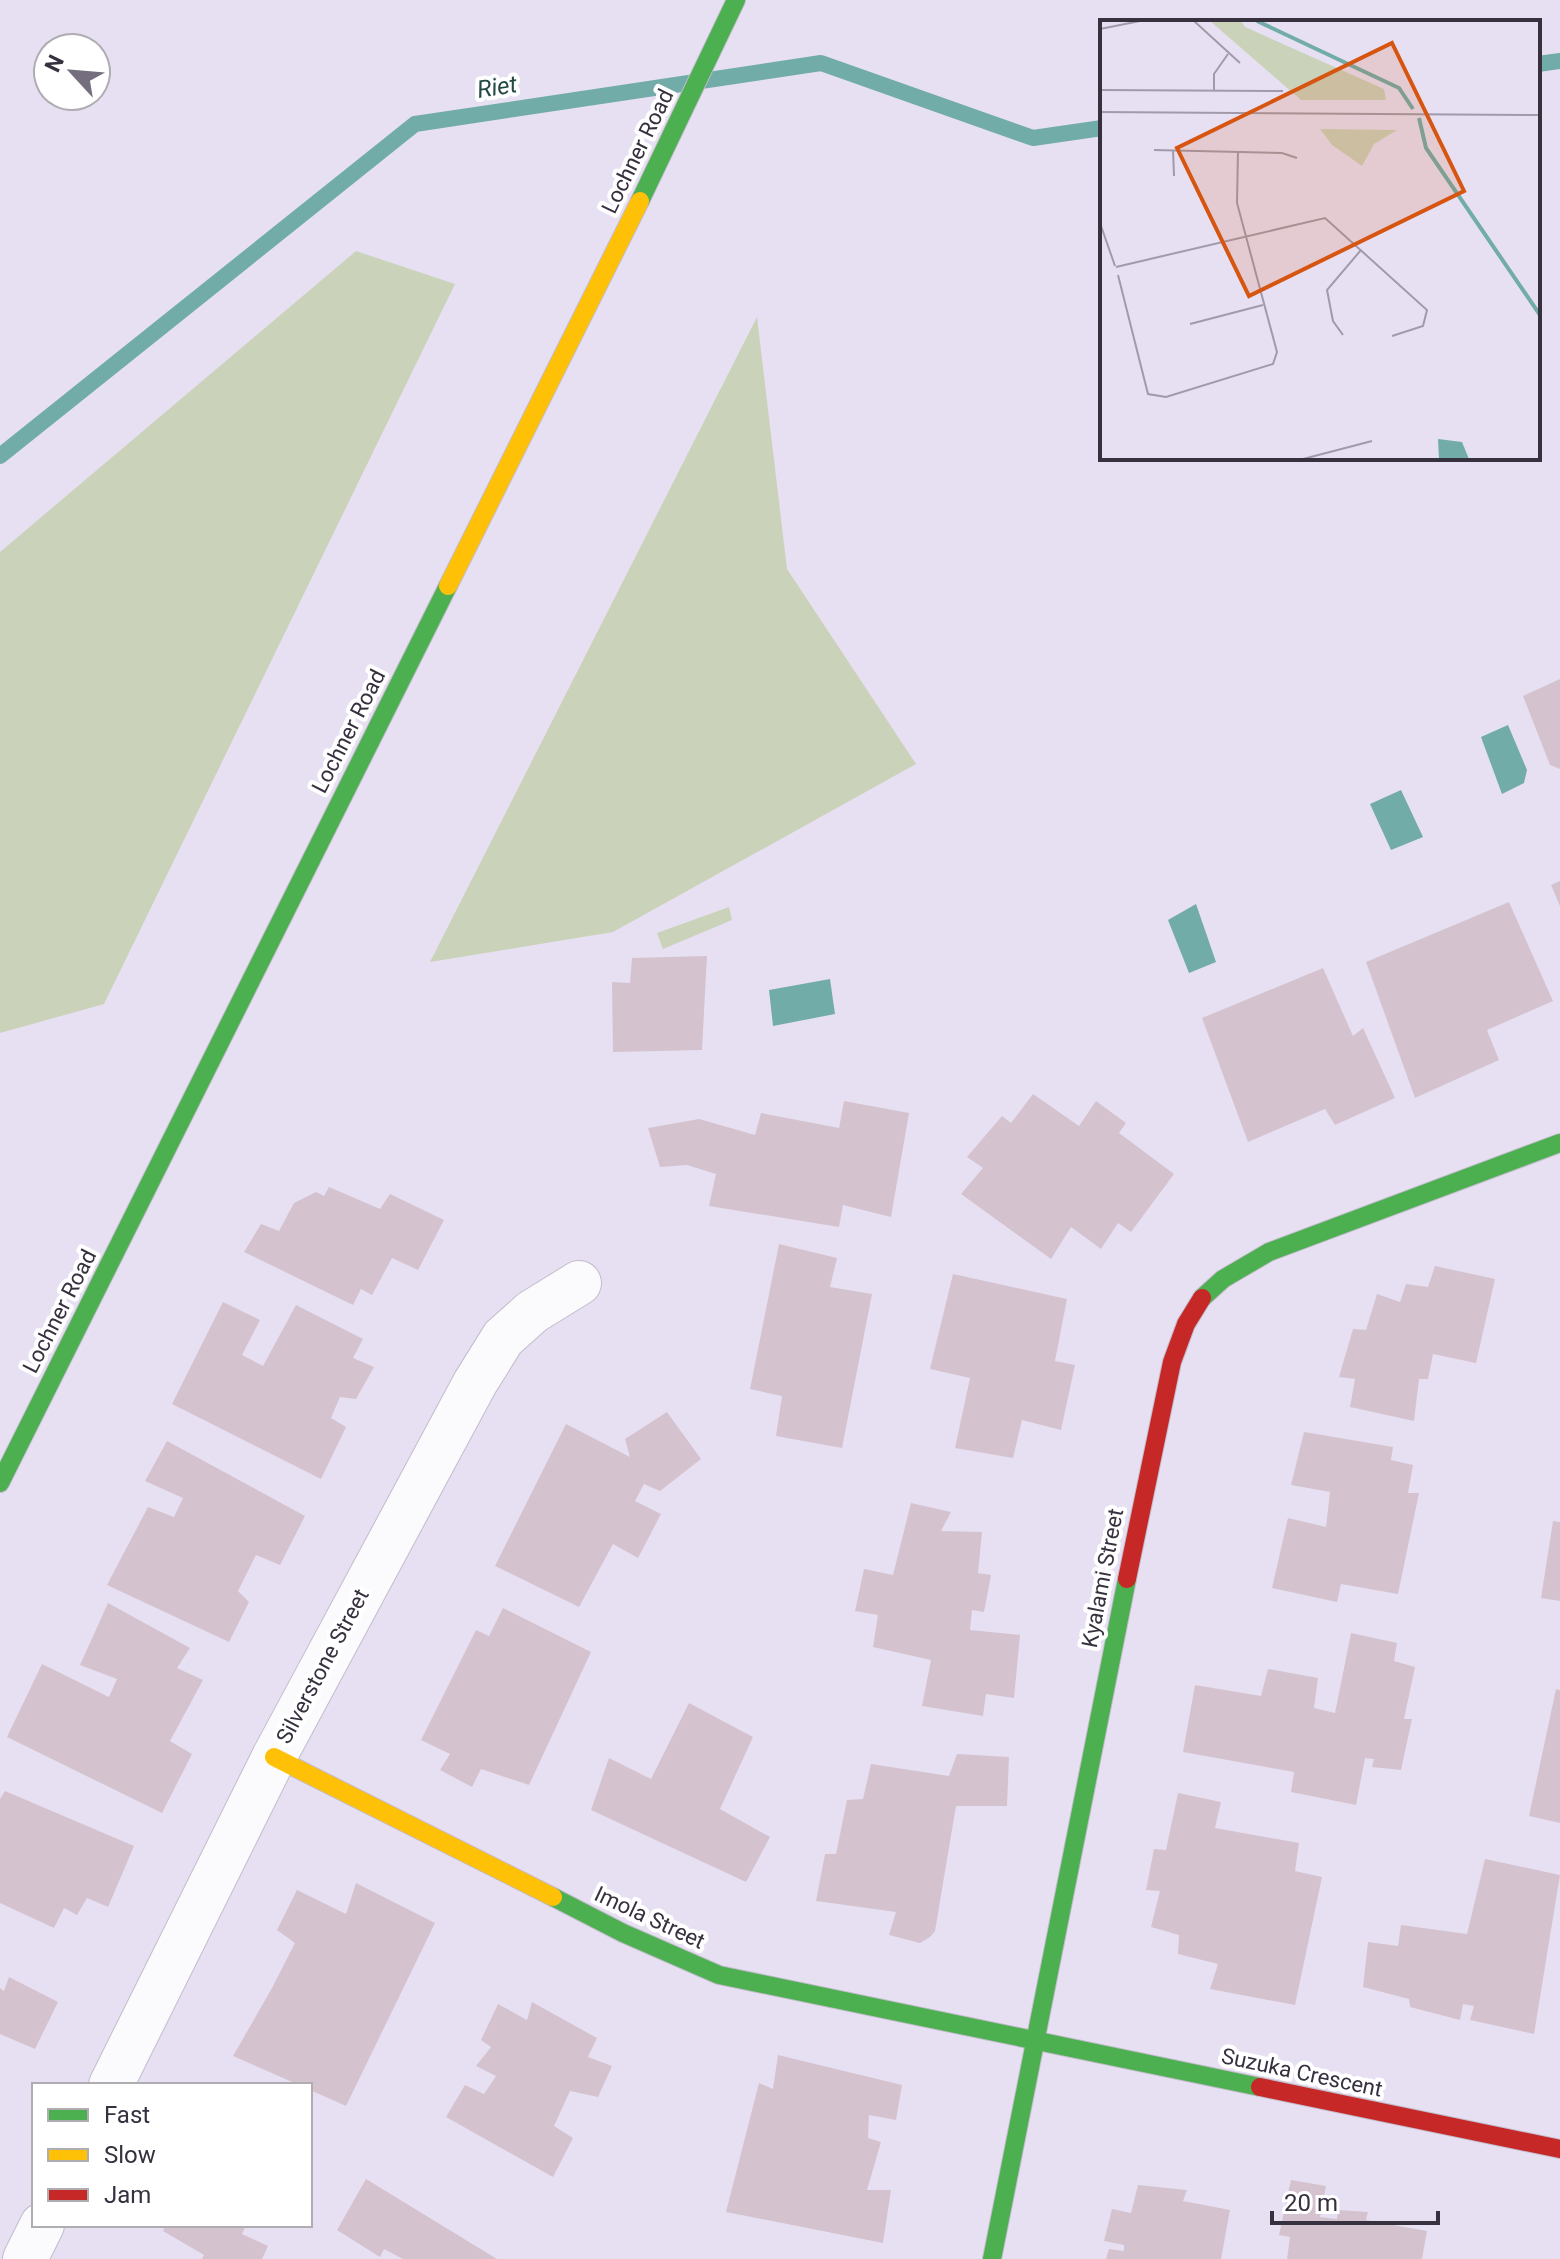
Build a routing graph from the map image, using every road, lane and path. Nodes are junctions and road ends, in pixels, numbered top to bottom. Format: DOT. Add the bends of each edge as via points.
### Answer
graph roads {
  1 [pos="736,0"];
  2 [pos="1560,1143"];
  3 [pos="579,1283"];
  4 [pos="0,1483"];
  5 [pos="274,1757"];
  6 [pos="1034,2041"];
  7 [pos="112,2083"];
  8 [pos="1560,2149"];
  9 [pos="41,2227"];
  10 [pos="25,2259"];
  11 [pos="992,2259"];
  1 -- 4 [label="street, Lochner Road"];
  2 -- 6 [label="street, Kyalami Street" via="1444,1183 1246,1264 1210,1290 1190,1317 1176,1345 1165,1389"];
  3 -- 5 [label="street, Silverstone Street" via="532,1312 503,1338"];
  5 -- 6 [label="street, Imola Street" via="623,1933 719,1975"];
  5 -- 7 [label="street, Silverstone Street"];
  6 -- 8 [label="street, Suzuka Crescent"];
  6 -- 11 [label="street, Kyalami Street"];
  9 -- 10 [label="street"];
}
